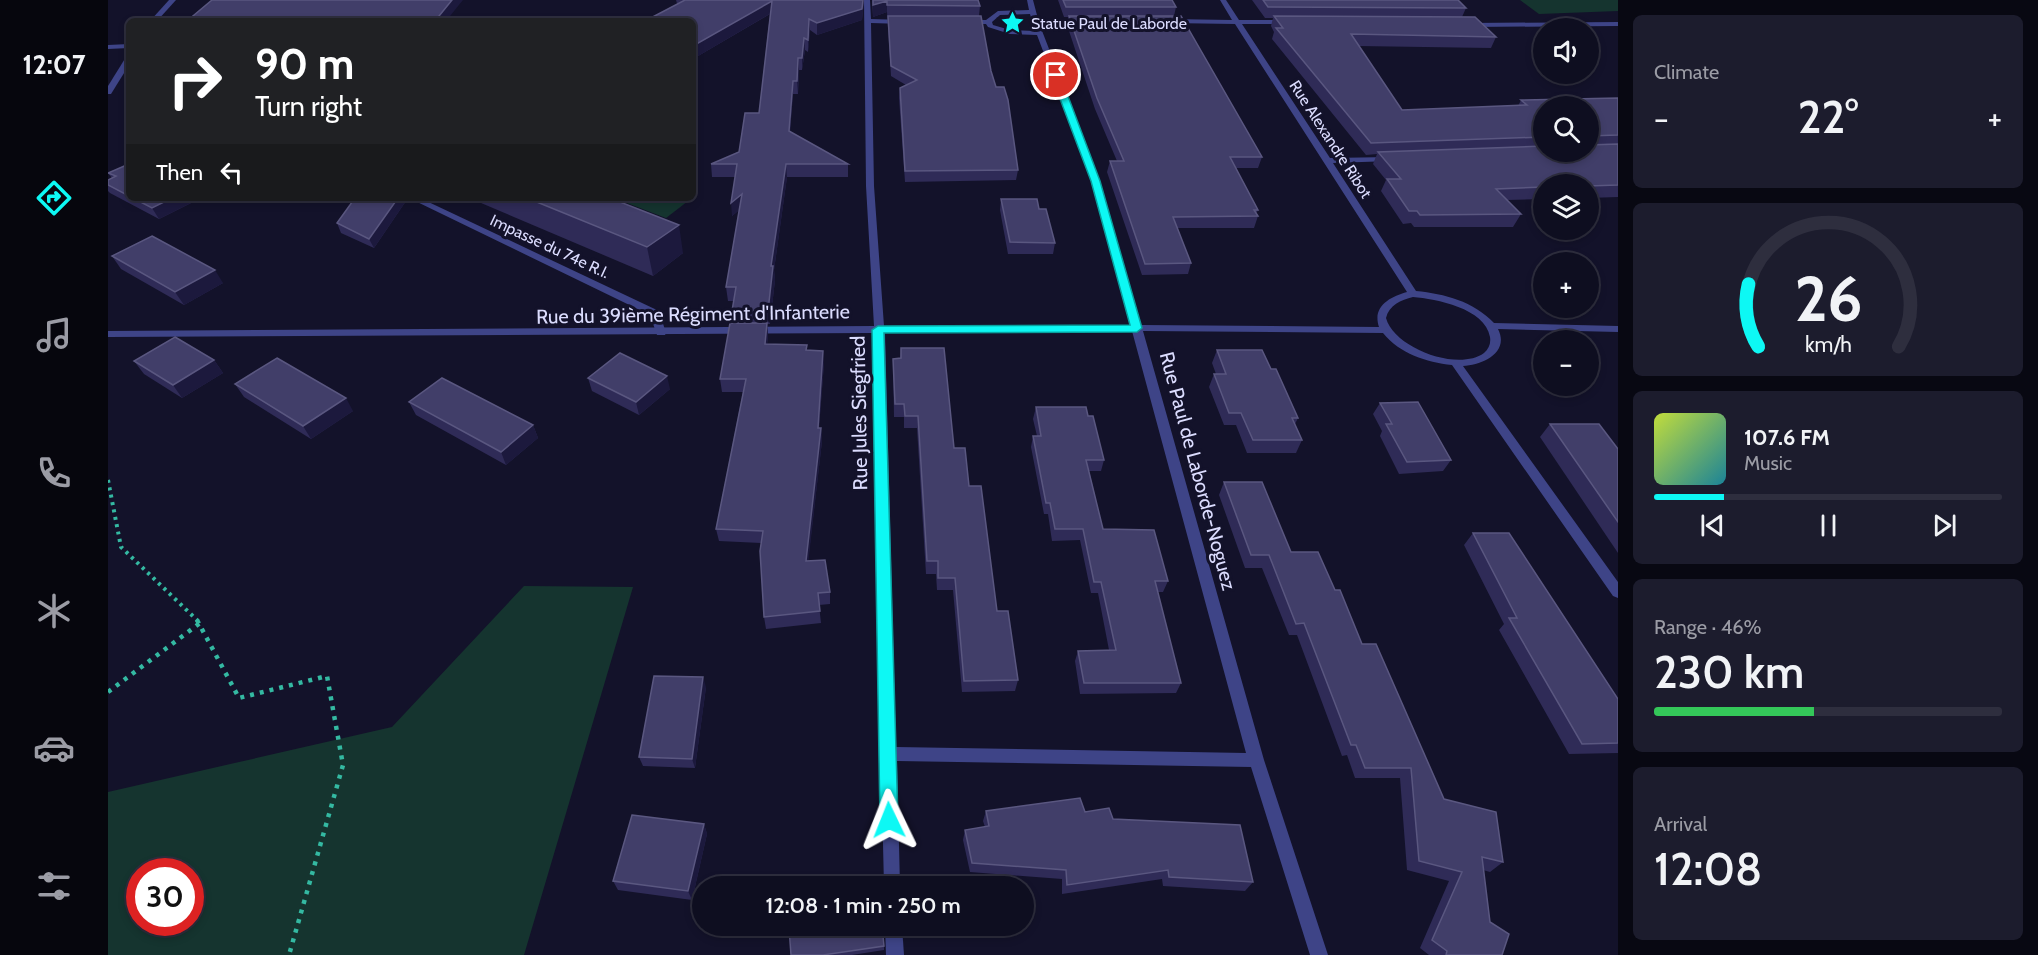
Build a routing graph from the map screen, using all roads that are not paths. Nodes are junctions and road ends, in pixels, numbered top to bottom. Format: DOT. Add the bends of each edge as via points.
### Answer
graph roads {
  1 [pos="172,0"];
  2 [pos="867,0"];
  3 [pos="1030,0"];
  4 [pos="1223,0"];
  5 [pos="1034,17"];
  6 [pos="156,18"];
  7 [pos="866,21"];
  8 [pos="1094,21"];
  9 [pos="1164,21"];
  10 [pos="1235,21"];
  11 [pos="908,22"];
  12 [pos="953,22"];
  13 [pos="988,22"];
  14 [pos="1294,22"];
  15 [pos="1618,24"];
  16 [pos="1459,25"];
  17 [pos="1040,33"];
  18 [pos="126,46"];
  19 [pos="108,47"];
  20 [pos="126,64"];
  21 [pos="108,92"];
  22 [pos="1396,159"];
  23 [pos="1326,161"];
  24 [pos="419,201"];
  25 [pos="1413,294"];
  26 [pos="1491,326"];
  27 [pos="1137,328"];
  28 [pos="1618,329"];
  29 [pos="878,330"];
  30 [pos="1387,330"];
  31 [pos="661,333"];
  32 [pos="108,334"];
  33 [pos="1455,362"];
  34 [pos="1618,592"];
  35 [pos="887,754"];
  36 [pos="1256,760"];
  37 [pos="892,876"];
  38 [pos="894,936"];
  39 [pos="895,955"];
  40 [pos="1319,955"];
  1 -- 6 [label="street"];
  2 -- 7 [label="street, Rue Jules Siegfried"];
  3 -- 5 [label="street, Rue Paul de Laborde-Noguez"];
  4 -- 10 [label="street, Rue Alexandre Ribot"];
  5 -- 8 [label="street"];
  5 -- 13 [label="street" via="998,13"];
  5 -- 17 [label="street, Rue Paul de Laborde-Noguez"];
  7 -- 11 [label="street"];
  7 -- 29 [label="street, Rue Jules Siegfried"];
  9 -- 10 [label="street"];
  10 -- 14 [label="street"];
  10 -- 23 [label="street, Rue Alexandre Ribot"];
  12 -- 13 [label="street"];
  13 -- 17 [label="street" via="998,30"];
  15 -- 16 [label="street"];
  17 -- 27 [label="street, Rue Paul de Laborde-Noguez" via="1095,181"];
  18 -- 19 [label="street"];
  20 -- 21 [label="street"];
  22 -- 23 [label="street"];
  23 -- 25 [label="street, Rue Alexandre Ribot"];
  24 -- 31 [label="street, Impasse du 74e R.I." via="655,313"];
  25 -- 26 [label="street" via="1448,299 1465,306"];
  25 -- 30 [label="street" via="1388,302 1382,310 1381,319"];
  26 -- 28 [label="street"];
  26 -- 33 [label="street" via="1497,338 1496,348 1488,357"];
  27 -- 29 [label="street, Rue du 39ième Régiment d'Infanterie"];
  27 -- 30 [label="street, Rue du 39ième Régiment d'Infanterie"];
  27 -- 36 [label="street, Rue Paul de Laborde-Noguez"];
  29 -- 31 [label="street, Rue du 39ième Régiment d'Infanterie"];
  29 -- 35 [label="street, Rue Jules Siegfried"];
  30 -- 33 [label="street" via="1415,352"];
  31 -- 32 [label="street, Rue du 39ième Régiment d'Infanterie"];
  33 -- 34 [label="street"];
  35 -- 36 [label="street"];
  35 -- 37 [label="street, Rue Jules Siegfried"];
  36 -- 40 [label="street, Rue Paul de Laborde-Noguez"];
  38 -- 39 [label="street"];
}
